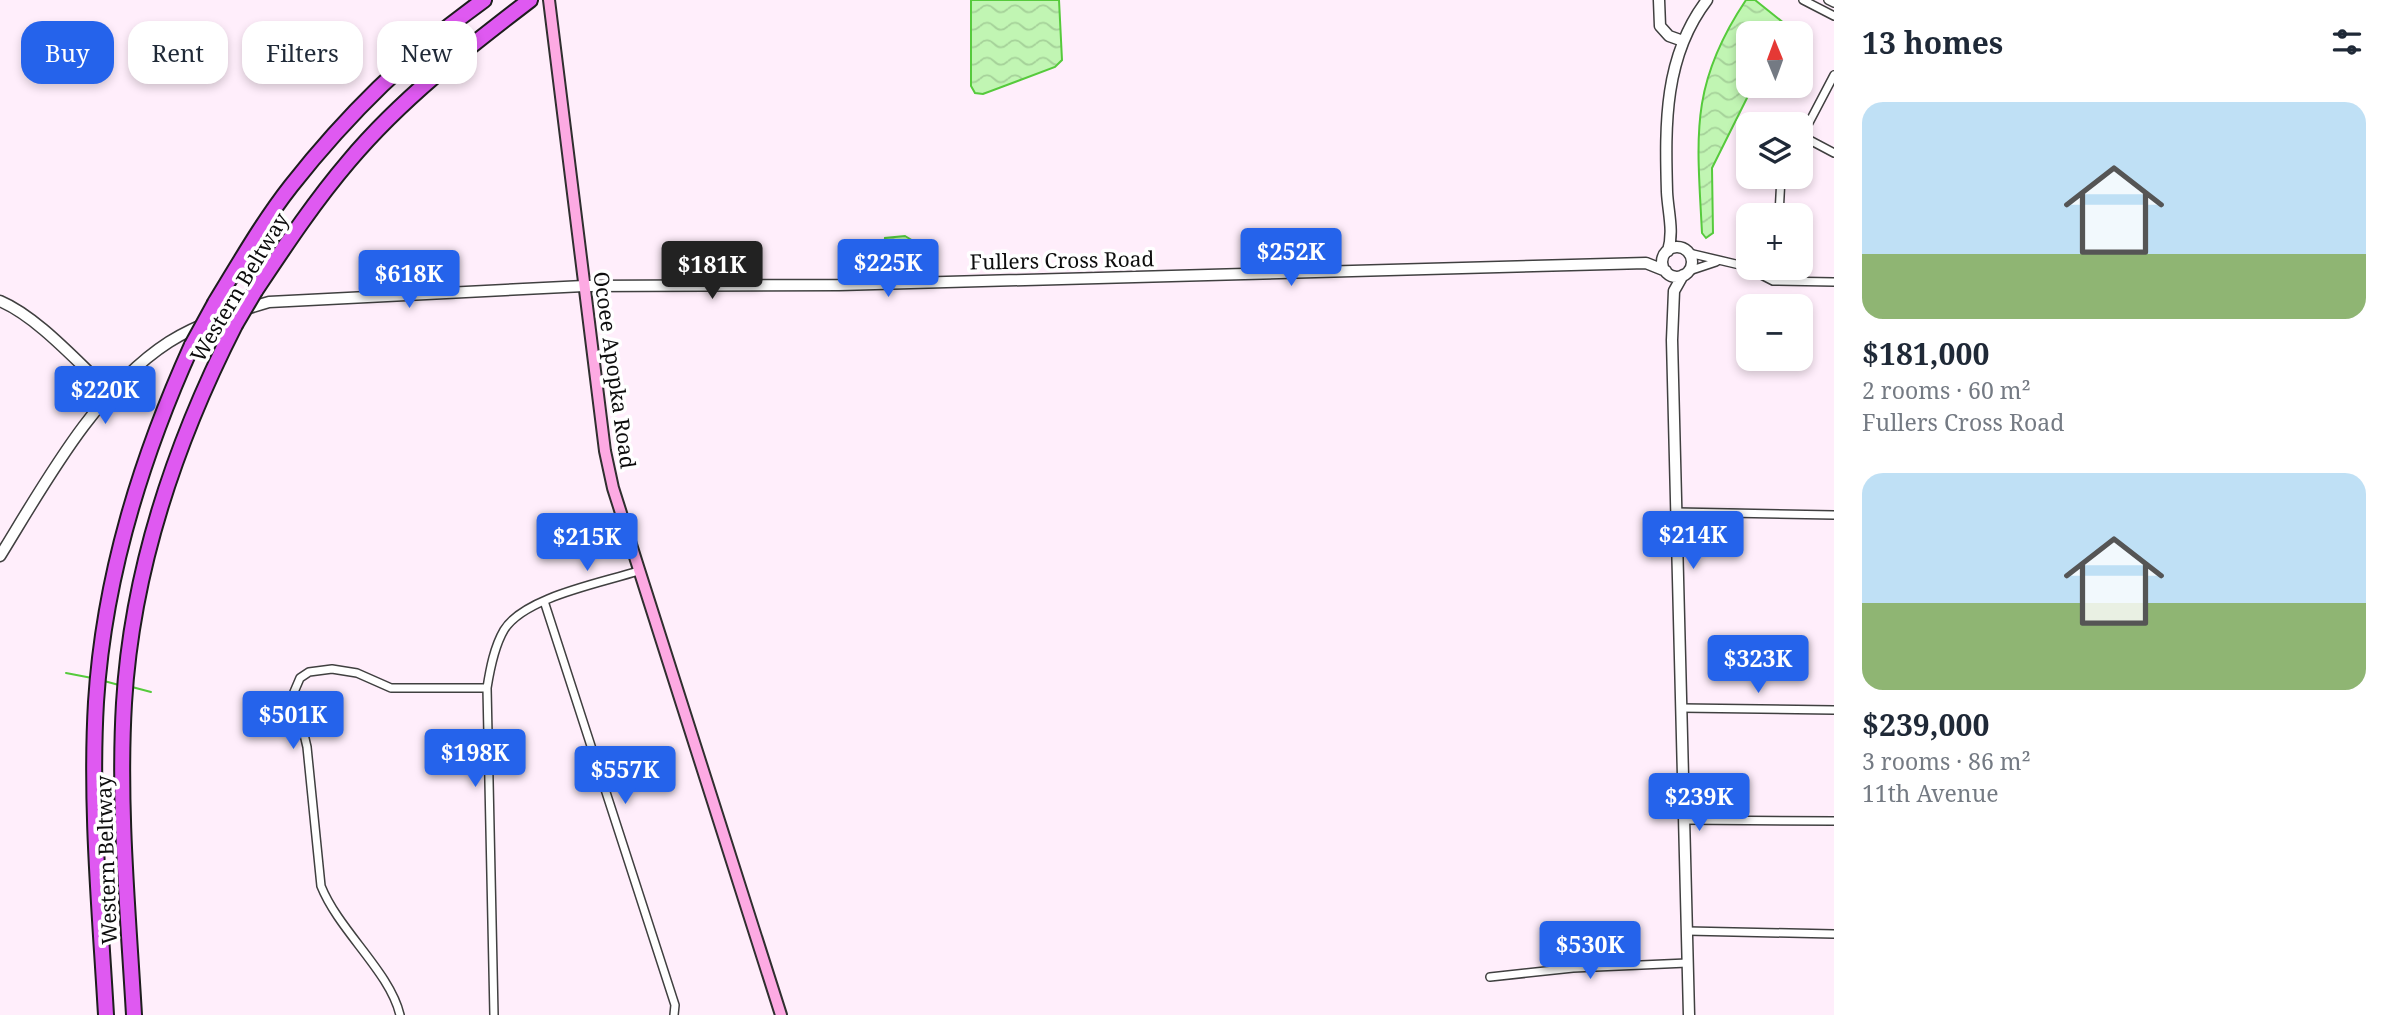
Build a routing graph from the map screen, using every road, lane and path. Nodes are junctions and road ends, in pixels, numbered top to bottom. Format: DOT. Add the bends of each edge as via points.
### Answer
graph roads {
  1 [pos="484,0"];
  2 [pos="530,0"];
  3 [pos="549,0"];
  4 [pos="1660,0"];
  5 [pos="1707,0"];
  6 [pos="1803,0"];
  7 [pos="1828,0"];
  8 [pos="1815,3"];
  9 [pos="1834,3"];
  10 [pos="1834,16"];
  11 [pos="1683,41"];
  12 [pos="1834,75"];
  13 [pos="1813,114"];
  14 [pos="1813,143"];
  15 [pos="1834,153"];
  16 [pos="1671,226"];
  17 [pos="1667,252"];
  18 [pos="1688,252"];
  19 [pos="1720,262"];
  20 [pos="1646,263"];
  21 [pos="1667,273"];
  22 [pos="1686,273"];
  23 [pos="1773,281"];
  24 [pos="1834,282"];
  25 [pos="584,286"];
  26 [pos="1674,291"];
  27 [pos="0,301"];
  28 [pos="232,320"];
  29 [pos="110,392"];
  30 [pos="1676,512"];
  31 [pos="1834,515"];
  32 [pos="0,556"];
  33 [pos="638,572"];
  34 [pos="544,601"];
  35 [pos="487,688"];
  36 [pos="1681,708"];
  37 [pos="1834,710"];
  38 [pos="1684,820"];
  39 [pos="1834,821"];
  40 [pos="1686,932"];
  41 [pos="1834,934"];
  42 [pos="1687,963"];
  43 [pos="1490,977"];
  44 [pos="106,1015"];
  45 [pos="134,1015"];
  46 [pos="400,1015"];
  47 [pos="494,1015"];
  48 [pos="674,1015"];
  49 [pos="781,1015"];
  50 [pos="1689,1015"];
  1 -- 44 [label="highway, Western Beltway, bridge" via="398,69 290,187 215,303 155,431 119,551 96,698 95,789"];
  2 -- 28 [label="highway, Western Beltway, bridge" via="454,59 351,159"];
  3 -- 25 [label="main road, Ocoee Apopka Road"];
  4 -- 11 [label="street" via="1660,26"];
  5 -- 11 [label="street"];
  6 -- 8 [label="street"];
  7 -- 9 [label="street"];
  8 -- 10 [label="street"];
  11 -- 16 [label="street" via="1665,120"];
  12 -- 13 [label="street"];
  14 -- 15 [label="street"];
  16 -- 17 [label="street"];
  16 -- 18 [label="street"];
  17 -- 18 [label="street" via="1677,247"];
  17 -- 20 [label="street, Fullers Cross Road"];
  17 -- 21 [label="street" via="1662,263"];
  18 -- 19 [label="street"];
  18 -- 22 [label="street" via="1692,262"];
  19 -- 22 [label="street"];
  19 -- 23 [label="street" via="1744,265"];
  20 -- 21 [label="street, Fullers Cross Road"];
  20 -- 25 [label="street, Fullers Cross Road" via="834,285"];
  21 -- 22 [label="street"];
  21 -- 26 [label="street"];
  22 -- 26 [label="street"];
  23 -- 24 [label="street"];
  25 -- 28 [label="street, Fullers Cross Road" via="269,302"];
  25 -- 33 [label="main road, Ocoee Apopka Road" via="605,451"];
  26 -- 30 [label="street"];
  27 -- 29 [label="street" via="43,331"];
  28 -- 29 [label="street, Fullers Cross Road" via="168,343"];
  28 -- 45 [label="highway, Western Beltway" via="168,480 142,579 128,662 123,791"];
  29 -- 32 [label="street, Fullers Cross Road"];
  30 -- 31 [label="street"];
  30 -- 36 [label="street"];
  33 -- 34 [label="street"];
  33 -- 49 [label="main road, Ocoee Apopka Road"];
  34 -- 35 [label="street" via="521,612 505,629"];
  34 -- 48 [label="street" via="675,1005"];
  35 -- 46 [label="street" via="391,688 357,673 332,669 309,672 300,678 294,692 307,747 321,886 389,990"];
  35 -- 47 [label="street"];
  36 -- 37 [label="street"];
  36 -- 38 [label="street"];
  38 -- 39 [label="street"];
  38 -- 40 [label="street"];
  40 -- 41 [label="street"];
  40 -- 42 [label="street"];
  42 -- 43 [label="street"];
  42 -- 50 [label="street"];
}
